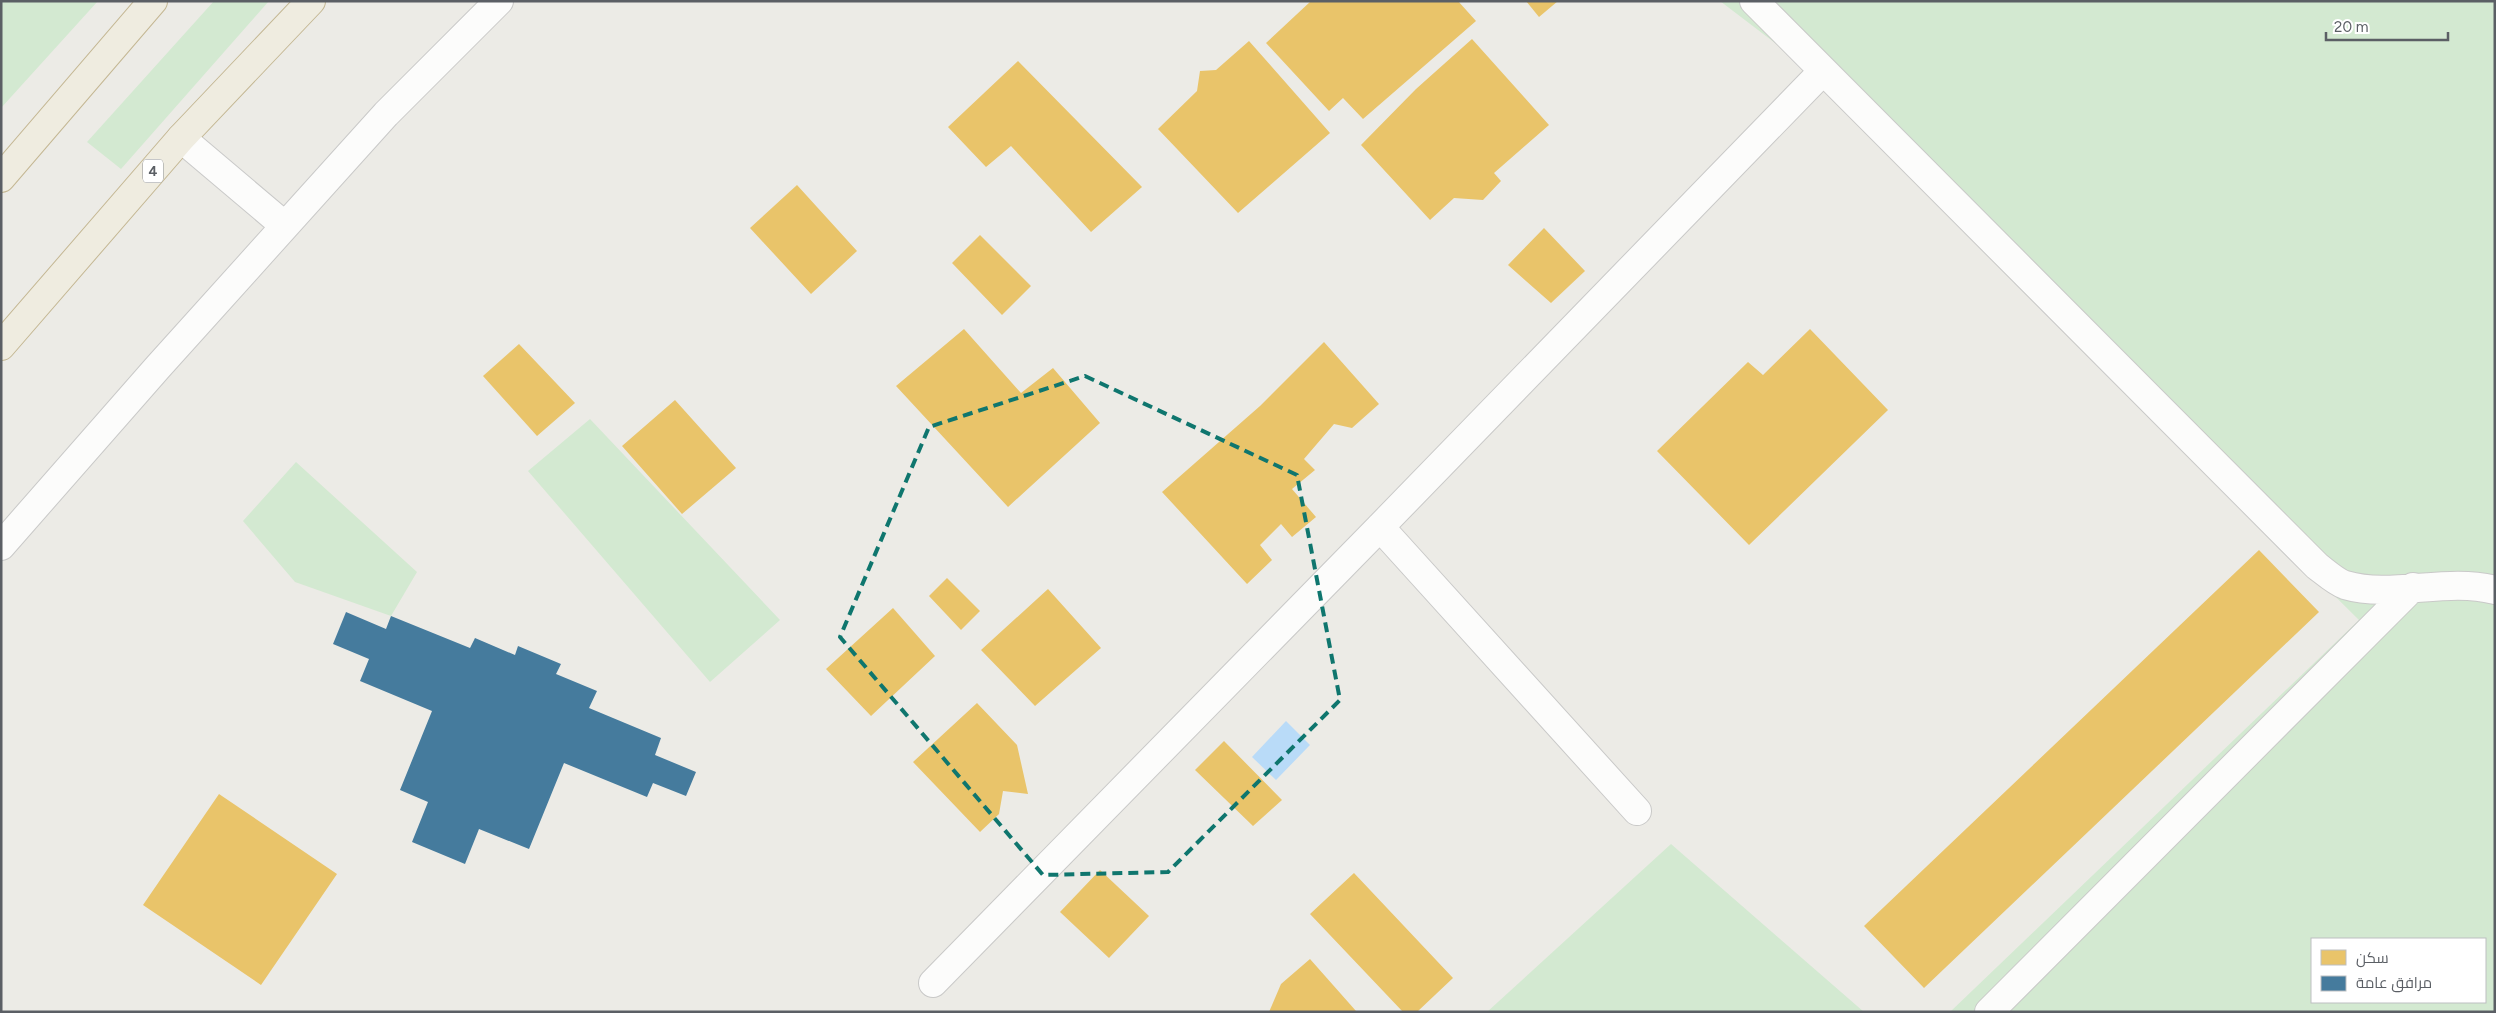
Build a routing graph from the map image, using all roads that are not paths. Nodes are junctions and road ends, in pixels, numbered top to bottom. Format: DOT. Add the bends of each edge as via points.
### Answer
graph roads {
  1 [pos="153,1"];
  2 [pos="311,1"];
  3 [pos="499,1"];
  4 [pos="1754,1"];
  5 [pos="1823,71"];
  6 [pos="181,138"];
  7 [pos="1,178"];
  8 [pos="285,226"];
  9 [pos="1,346"];
  10 [pos="1380,527"];
  11 [pos="1,546"];
  12 [pos="2413,587"];
  13 [pos="2495,590"];
  14 [pos="1637,812"];
  15 [pos="933,983"];
  16 [pos="1989,1012"];
  1 -- 7 [label="highway"];
  2 -- 6 [label="highway, 4"];
  3 -- 8 [label="street" via="386,114"];
  4 -- 5 [label="street"];
  5 -- 10 [label="street"];
  5 -- 12 [label="street" via="2317,566 2344,585 2376,590"];
  6 -- 8 [label="street"];
  6 -- 9 [label="highway, 4"];
  8 -- 11 [label="street"];
  10 -- 14 [label="street"];
  10 -- 15 [label="street"];
  12 -- 13 [label="street" via="2481,586"];
  12 -- 16 [label="street"];
}
